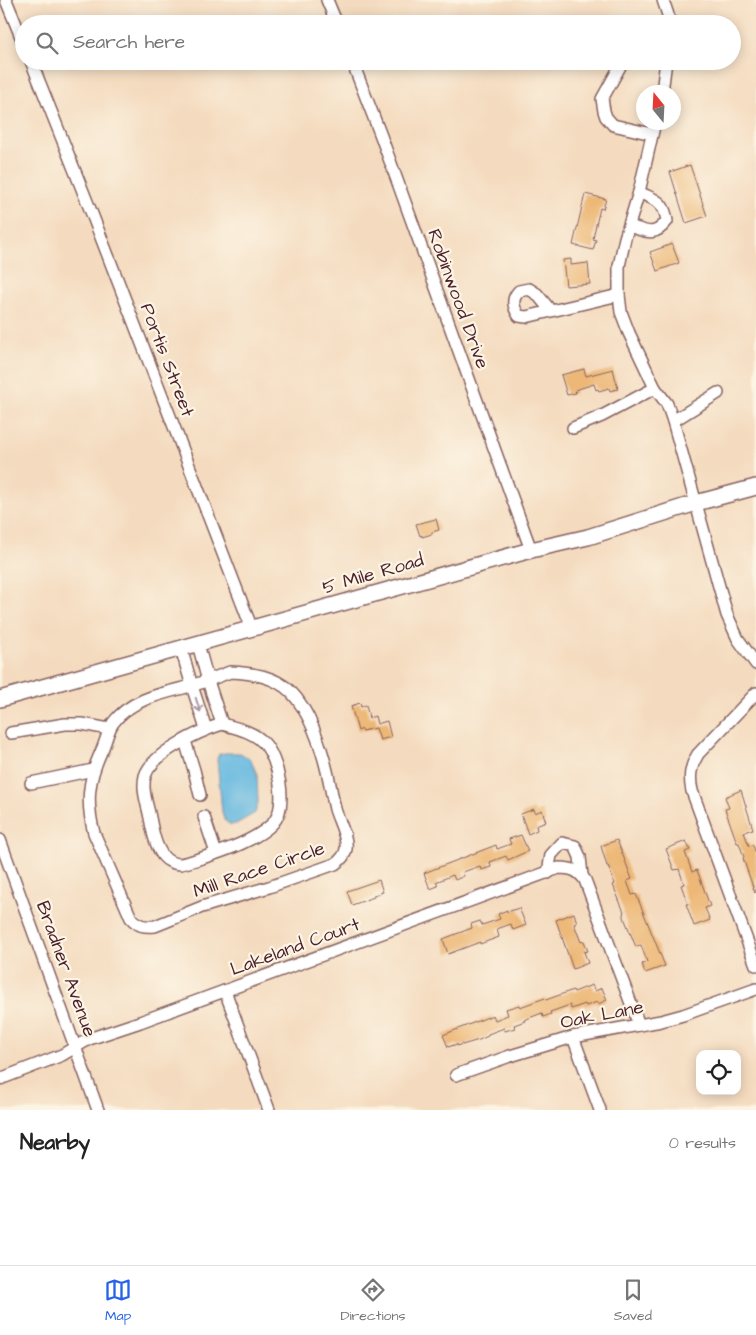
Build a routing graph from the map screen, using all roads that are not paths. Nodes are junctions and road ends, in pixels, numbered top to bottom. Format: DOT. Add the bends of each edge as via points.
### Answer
graph roads {
  1 [pos="6,0"];
  2 [pos="327,0"];
  3 [pos="663,0"];
  4 [pos="333,15"];
  5 [pos="668,15"];
  6 [pos="15,22"];
  7 [pos="35,70"];
  8 [pos="355,70"];
  9 [pos="618,70"];
  10 [pos="665,70"];
  11 [pos="663,85"];
  12 [pos="653,130"];
  13 [pos="652,134"];
  14 [pos="639,192"];
  15 [pos="629,226"];
  16 [pos="619,295"];
  17 [pos="551,311"];
  18 [pos="656,388"];
  19 [pos="718,393"];
  20 [pos="674,421"];
  21 [pos="573,428"];
  22 [pos="756,487"];
  23 [pos="696,503"];
  24 [pos="531,550"];
  25 [pos="252,629"];
  26 [pos="198,644"];
  27 [pos="181,648"];
  28 [pos="756,664"];
  29 [pos="208,681"];
  30 [pos="192,686"];
  31 [pos="756,694"];
  32 [pos="0,699"];
  33 [pos="222,724"];
  34 [pos="109,729"];
  35 [pos="206,729"];
  36 [pos="11,733"];
  37 [pos="185,741"];
  38 [pos="93,770"];
  39 [pos="31,783"];
  40 [pos="200,795"];
  41 [pos="204,817"];
  42 [pos="0,840"];
  43 [pos="216,853"];
  44 [pos="11,871"];
  45 [pos="548,872"];
  46 [pos="0,875"];
  47 [pos="582,875"];
  48 [pos="756,965"];
  49 [pos="756,989"];
  50 [pos="225,991"];
  51 [pos="639,1025"];
  52 [pos="573,1037"];
  53 [pos="75,1048"];
  54 [pos="456,1075"];
  55 [pos="0,1079"];
  56 [pos="98,1110"];
  57 [pos="269,1110"];
  58 [pos="600,1110"];
  1 -- 6 [label="street"];
  2 -- 4 [label="street"];
  3 -- 5 [label="street"];
  7 -- 25 [label="street, Portis Street"];
  8 -- 24 [label="street, Robinwood Drive"];
  9 -- 13 [label="street" via="602,99 606,117 614,125"];
  10 -- 11 [label="street"];
  12 -- 13 [label="street"];
  13 -- 14 [label="street"];
  14 -- 15 [label="street"];
  14 -- 15 [label="street" via="661,203 667,221 661,229 652,232"];
  15 -- 16 [label="street" via="619,266"];
  16 -- 17 [label="street"];
  16 -- 18 [label="street" via="626,326"];
  18 -- 20 [label="street"];
  18 -- 21 [label="street"];
  19 -- 20 [label="street"];
  20 -- 23 [label="street"];
  22 -- 23 [label="street, 5 Mile Road"];
  23 -- 24 [label="street, 5 Mile Road" via="588,537"];
  23 -- 28 [label="street" via="730,620 738,639"];
  24 -- 25 [label="street, 5 Mile Road"];
  25 -- 26 [label="street, 5 Mile Road"];
  26 -- 27 [label="street, 5 Mile Road"];
  26 -- 29 [label="street"];
  27 -- 30 [label="street"];
  27 -- 32 [label="street, 5 Mile Road"];
  29 -- 30 [label="street, Mill Race Circle"];
  29 -- 33 [label="street"];
  29 -- 38 [label="street, Mill Race Circle" via="230,672 257,675 280,683 299,700 322,752 346,841 346,851 339,862 154,926 140,926 131,918 94,833 89,801"];
  30 -- 34 [label="street, Mill Race Circle" via="142,701 122,714"];
  30 -- 35 [label="street, one-way"];
  31 -- 48 [label="street" via="698,754 693,762 690,782"];
  33 -- 35 [label="street"];
  33 -- 43 [label="street" via="240,729 263,742 278,771 281,806 273,823 263,831"];
  34 -- 36 [label="street" via="65,724"];
  34 -- 38 [label="street, Mill Race Circle"];
  35 -- 37 [label="street"];
  37 -- 40 [label="street"];
  37 -- 43 [label="street" via="154,761 145,776 144,790 155,840 163,856 173,863 185,863"];
  38 -- 39 [label="street"];
  41 -- 43 [label="street"];
  42 -- 44 [label="street, Bradner Avenue"];
  44 -- 46 [label="street"];
  44 -- 53 [label="street, Bradner Avenue"];
  45 -- 47 [label="street, Lakeland Court" via="567,868"];
  45 -- 47 [label="street" via="551,855 562,843 575,846 580,856"];
  45 -- 50 [label="street, Lakeland Court"];
  47 -- 51 [label="street"];
  49 -- 51 [label="street, Oak Lane" via="683,1015"];
  50 -- 53 [label="street, Lakeland Court" via="89,1039"];
  50 -- 57 [label="street"];
  51 -- 52 [label="street, Oak Lane"];
  52 -- 54 [label="street, Oak Lane"];
  52 -- 58 [label="street"];
  53 -- 55 [label="street, Lakeland Court"];
  53 -- 56 [label="street, Bradner Avenue"];
}
